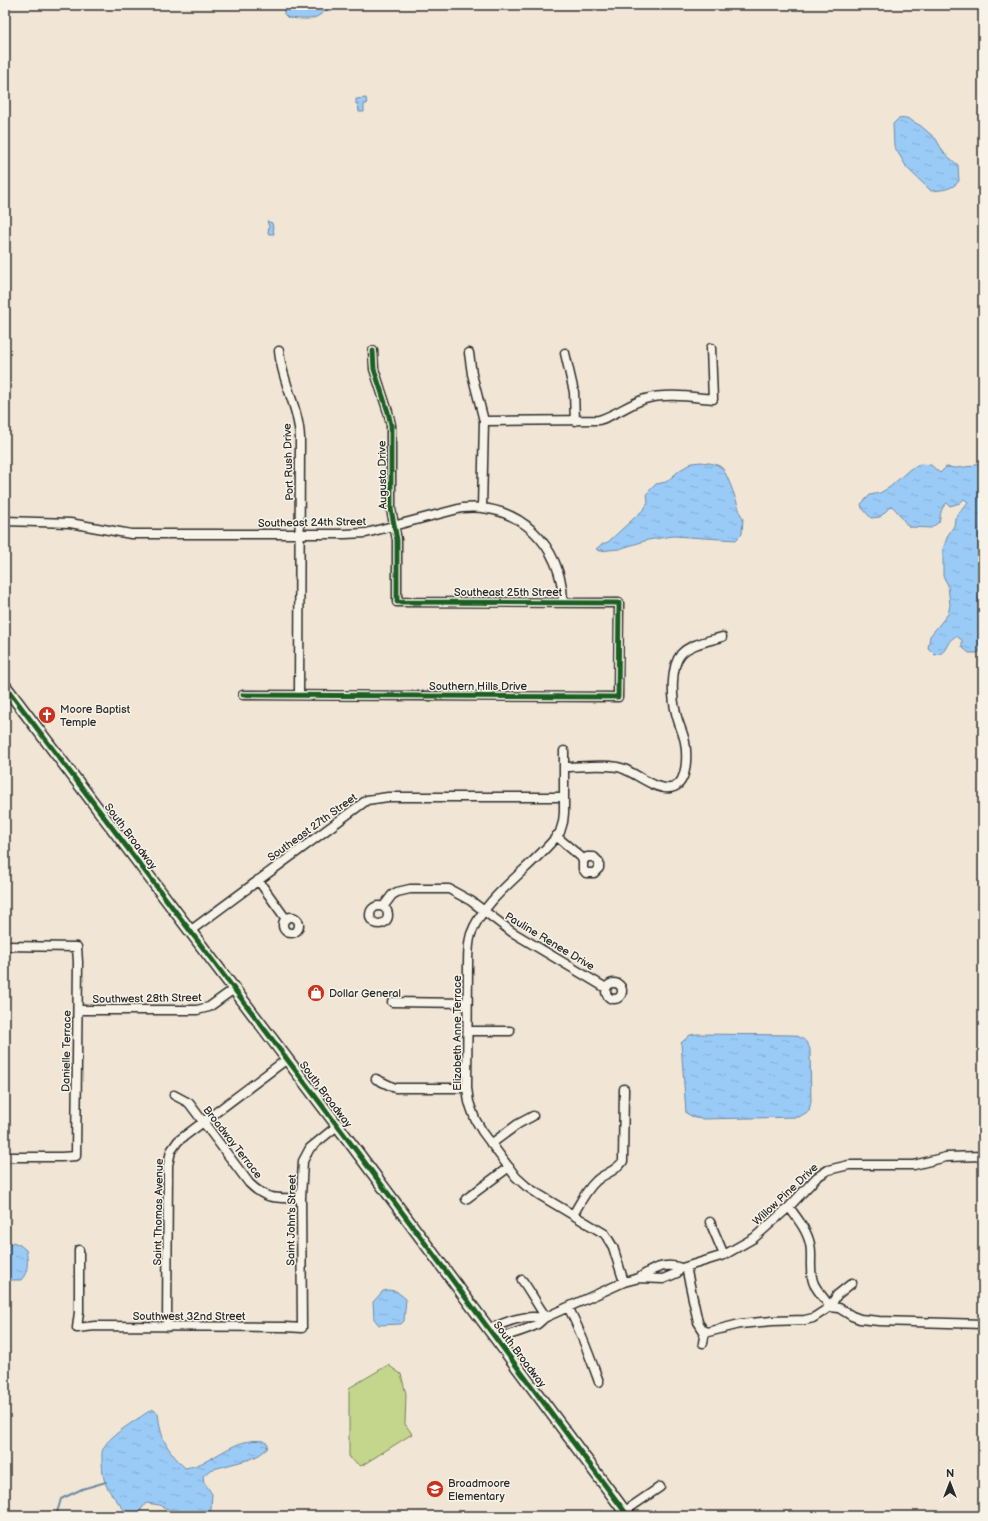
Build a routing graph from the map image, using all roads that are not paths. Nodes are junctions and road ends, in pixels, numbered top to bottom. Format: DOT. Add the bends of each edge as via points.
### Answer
graph roads {
  1 [pos="711,348"];
  2 [pos="279,351"];
  3 [pos="373,351"];
  4 [pos="469,353"];
  5 [pos="565,353"];
  6 [pos="484,421"];
  7 [pos="575,421"];
  8 [pos="482,508"];
  9 [pos="5,521"];
  10 [pos="394,526"];
  11 [pos="300,534"];
  12 [pos="397,602"];
  13 [pos="563,602"];
  14 [pos="619,603"];
  15 [pos="722,637"];
  16 [pos="5,686"];
  17 [pos="299,695"];
  18 [pos="243,696"];
  19 [pos="564,751"];
  20 [pos="564,767"];
  21 [pos="564,797"];
  22 [pos="556,836"];
  23 [pos="583,861"];
  24 [pos="258,880"];
  25 [pos="383,907"];
  26 [pos="483,911"];
  27 [pos="286,919"];
  28 [pos="190,931"];
  29 [pos="5,946"];
  30 [pos="606,988"];
  31 [pos="234,989"];
  32 [pos="392,1002"];
  33 [pos="467,1003"];
  34 [pos="78,1010"];
  35 [pos="468,1031"];
  36 [pos="510,1032"];
  37 [pos="287,1059"];
  38 [pos="376,1079"];
  39 [pos="467,1088"];
  40 [pos="624,1089"];
  41 [pos="174,1095"];
  42 [pos="533,1116"];
  43 [pos="204,1122"];
  44 [pos="337,1126"];
  45 [pos="491,1144"];
  46 [pos="983,1156"];
  47 [pos="5,1157"];
  48 [pos="509,1167"];
  49 [pos="301,1198"];
  50 [pos="466,1199"];
  51 [pos="789,1207"];
  52 [pos="573,1215"];
  53 [pos="710,1222"];
  54 [pos="79,1250"];
  55 [pos="724,1255"];
  56 [pos="683,1268"];
  57 [pos="639,1278"];
  58 [pos="522,1280"];
  59 [pos="624,1282"];
  60 [pos="852,1283"];
  61 [pos="568,1307"];
  62 [pos="830,1307"];
  63 [pos="544,1318"];
  64 [pos="983,1324"];
  65 [pos="167,1326"];
  66 [pos="302,1328"];
  67 [pos="489,1329"];
  68 [pos="705,1331"];
  69 [pos="497,1339"];
  70 [pos="703,1343"];
  71 [pos="599,1382"];
  72 [pos="660,1487"];
  73 [pos="627,1514"];
  1 -- 7 [label="street" via="713,399 652,398 636,403 608,418"];
  2 -- 11 [label="street, Port Rush Drive" via="281,371 300,427"];
  3 -- 10 [label="street, Augusta Drive" via="375,374 391,425 391,509"];
  4 -- 6 [label="street"];
  5 -- 7 [label="street" via="574,392"];
  6 -- 7 [label="street"];
  6 -- 8 [label="street"];
  8 -- 10 [label="street, Southeast 24th Street" via="462,508"];
  8 -- 13 [label="street, Southeast 24th Street" via="500,511 522,521 540,538 556,564 563,590"];
  9 -- 11 [label="street, Southeast 24th Street" via="70,523 130,534"];
  10 -- 11 [label="street, Southeast 24th Street" via="356,534"];
  10 -- 12 [label="street, Augusta Drive" via="397,540"];
  11 -- 17 [label="street, Port Rush Drive"];
  12 -- 13 [label="street, Southeast 25th Street"];
  13 -- 14 [label="street, Southeast 25th Street"];
  14 -- 17 [label="street, Southern Hills Drive" via="618,697"];
  15 -- 20 [label="street" via="688,649 681,654 676,663 674,698 685,742 686,766 678,784 669,788 658,786 619,767"];
  16 -- 28 [label="street, South Broadway"];
  17 -- 18 [label="street, Southern Hills Drive"];
  19 -- 20 [label="street, Elizabeth Anne Terrace"];
  20 -- 21 [label="street, Elizabeth Anne Terrace"];
  21 -- 22 [label="street, Elizabeth Anne Terrace" via="563,822"];
  21 -- 24 [label="street, Southeast 27th Street" via="388,797 367,800"];
  22 -- 23 [label="street"];
  22 -- 26 [label="street, Elizabeth Anne Terrace"];
  24 -- 27 [label="street"];
  24 -- 28 [label="street, Southeast 27th Street"];
  25 -- 26 [label="street, Pauline Renee Drive" via="397,892 446,888 460,894"];
  26 -- 30 [label="street, Pauline Renee Drive" via="512,932"];
  26 -- 33 [label="street, Elizabeth Anne Terrace" via="471,935 468,948"];
  28 -- 31 [label="street, South Broadway"];
  29 -- 34 [label="street, Danielle Terrace" via="77,947"];
  31 -- 34 [label="street, Southwest 28th Street" via="209,1007 196,1010"];
  31 -- 37 [label="street, South Broadway"];
  32 -- 33 [label="street"];
  33 -- 35 [label="street, Elizabeth Anne Terrace"];
  34 -- 47 [label="street, Danielle Terrace" via="76,1156"];
  35 -- 36 [label="street"];
  35 -- 39 [label="street, Elizabeth Anne Terrace"];
  37 -- 43 [label="street, Saint Thomas Avenue"];
  37 -- 44 [label="street, South Broadway"];
  38 -- 39 [label="street" via="395,1088"];
  39 -- 45 [label="street, Elizabeth Anne Terrace" via="475,1119"];
  40 -- 52 [label="street" via="623,1161 589,1188"];
  41 -- 43 [label="street, Broadway Terrace" via="189,1103"];
  42 -- 45 [label="street"];
  43 -- 49 [label="street, Broadway Terrace" via="259,1193 271,1197"];
  43 -- 65 [label="street, Saint Thomas Avenue" via="178,1141 171,1151"];
  44 -- 49 [label="street, Saint John's Street" via="316,1142 306,1154 303,1161"];
  44 -- 67 [label="street, South Broadway"];
  45 -- 48 [label="street, Elizabeth Anne Terrace"];
  46 -- 51 [label="street, Willow Pine Drive" via="946,1157 914,1164 849,1164 828,1170 817,1177"];
  48 -- 50 [label="street"];
  48 -- 52 [label="street, Elizabeth Anne Terrace" via="526,1186"];
  49 -- 66 [label="street, Saint John's Street"];
  51 -- 55 [label="street, Willow Pine Drive" via="754,1238"];
  51 -- 62 [label="street" via="808,1237 812,1277"];
  52 -- 59 [label="street, Elizabeth Anne Terrace" via="600,1230 609,1240"];
  53 -- 55 [label="street"];
  54 -- 65 [label="street, Southwest 32nd Street" via="77,1328"];
  55 -- 56 [label="street, Willow Pine Drive"];
  56 -- 57 [label="street, Willow Pine Drive" via="658,1268"];
  56 -- 57 [label="street, Willow Pine Drive" via="663,1279"];
  56 -- 68 [label="street" via="698,1322"];
  57 -- 59 [label="street, Willow Pine Drive"];
  58 -- 63 [label="street" via="532,1292"];
  59 -- 61 [label="street, Willow Pine Drive"];
  60 -- 62 [label="street" via="838,1295"];
  61 -- 63 [label="street, Willow Pine Drive"];
  61 -- 71 [label="street"];
  62 -- 64 [label="street" via="839,1308 860,1319"];
  62 -- 68 [label="street" via="805,1320 755,1322"];
  63 -- 67 [label="street, Willow Pine Drive" via="535,1316 512,1320"];
  63 -- 69 [label="street, Willow Pine Drive" via="538,1324"];
  65 -- 66 [label="street, Southwest 32nd Street"];
  67 -- 69 [label="street, South Broadway"];
  68 -- 70 [label="street"];
  69 -- 73 [label="street, South Broadway"];
  72 -- 73 [label="street"];
}
